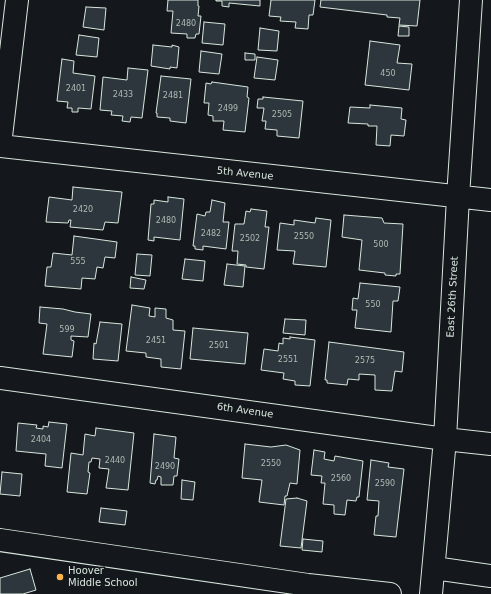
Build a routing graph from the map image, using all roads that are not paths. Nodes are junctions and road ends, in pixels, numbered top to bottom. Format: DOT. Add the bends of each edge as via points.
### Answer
graph roads {
  1 [pos="17,0"];
  2 [pos="471,0"];
  3 [pos="0,146"];
  4 [pos="458,197"];
  5 [pos="491,200"];
  6 [pos="0,378"];
  7 [pos="445,439"];
  8 [pos="491,444"];
  9 [pos="0,540"];
  10 [pos="434,568"];
  11 [pos="491,576"];
  12 [pos="390,594"];
  13 [pos="431,594"];
  1 -- 3 [label="street"];
  2 -- 4 [label="street, East 26th Street"];
  3 -- 4 [label="street, 5th Avenue"];
  4 -- 5 [label="street, 5th Avenue"];
  4 -- 7 [label="street, East 26th Street"];
  6 -- 7 [label="street, 6th Avenue"];
  7 -- 8 [label="street, 6th Avenue"];
  7 -- 10 [label="street, East 26th Street"];
  9 -- 12 [label="street" via="308,585"];
  10 -- 11 [label="street"];
  10 -- 13 [label="street, East 26th Street"];
}
